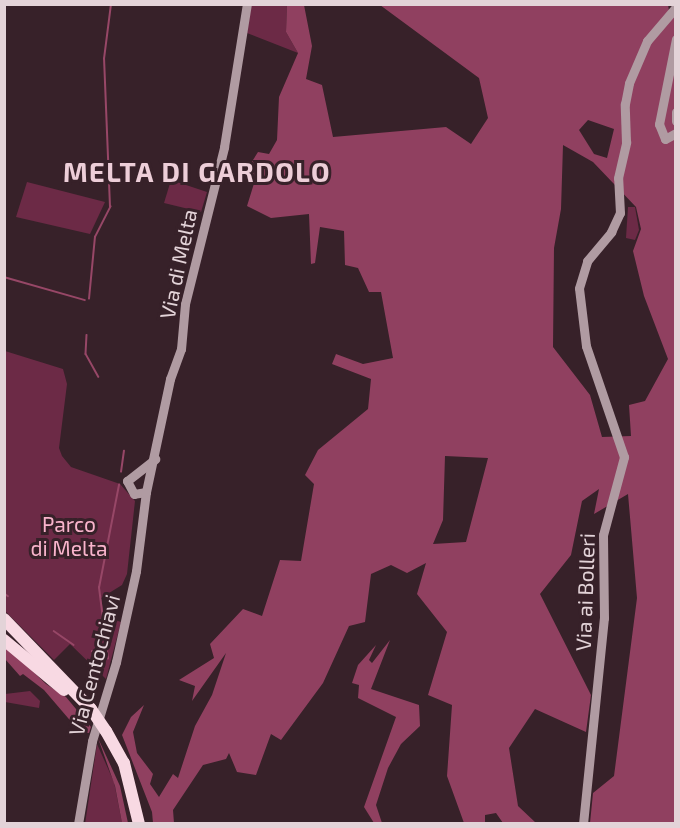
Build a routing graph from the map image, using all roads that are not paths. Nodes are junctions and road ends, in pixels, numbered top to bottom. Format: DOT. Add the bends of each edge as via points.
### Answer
graph roads {
  1 [pos="247,4"];
  2 [pos="675,7"];
  3 [pos="675,39"];
  4 [pos="675,112"];
  5 [pos="675,121"];
  6 [pos="675,133"];
  7 [pos="155,459"];
  8 [pos="139,472"];
  9 [pos="149,480"];
  10 [pos="142,494"];
  11 [pos="4,619"];
  12 [pos="4,630"];
  13 [pos="4,640"];
  14 [pos="64,690"];
  15 [pos="89,713"];
  16 [pos="104,734"];
  17 [pos="78,824"];
  18 [pos="132,824"];
  19 [pos="139,824"];
  20 [pos="583,824"];
  1 -- 7 [label="street, Via di Melta" via="224,147 185,304 181,349 170,379"];
  2 -- 20 [label="street, Via ai Bolleri" via="647,42 637,62 625,104 626,142 618,178 620,213 611,232 587,261 579,288 586,346 624,457 603,535 604,618"];
  3 -- 6 [label="street" via="659,124 665,139"];
  4 -- 5 [label="street"];
  7 -- 8 [label="street"];
  7 -- 9 [label="street, Via di Melta"];
  8 -- 9 [label="street"];
  8 -- 10 [label="street" via="130,475 126,483 129,490"];
  9 -- 10 [label="street, Via di Melta"];
  10 -- 17 [label="street, Via Centochiavi" via="146,516 123,635 92,741"];
  11 -- 15 [label="highway"];
  12 -- 14 [label="highway"];
  13 -- 14 [label="highway"];
  14 -- 15 [label="highway"];
  15 -- 16 [label="highway"];
  16 -- 18 [label="highway"];
  16 -- 19 [label="highway" via="124,763"];
}
